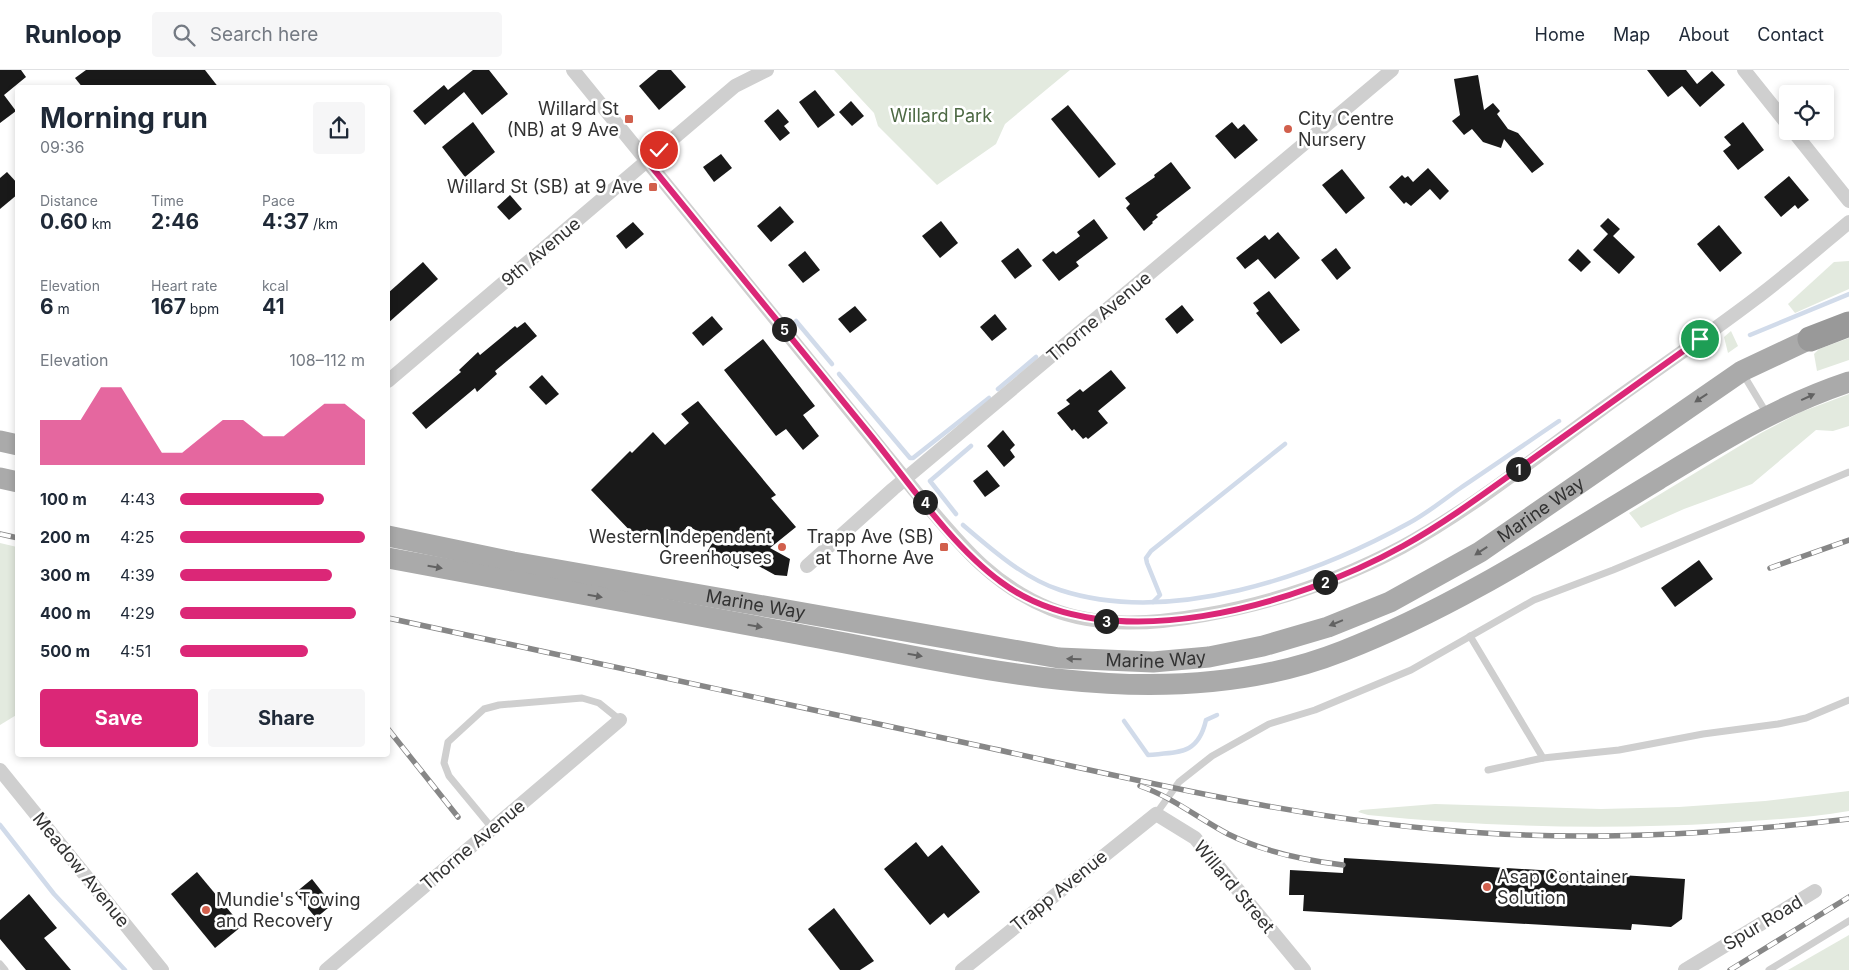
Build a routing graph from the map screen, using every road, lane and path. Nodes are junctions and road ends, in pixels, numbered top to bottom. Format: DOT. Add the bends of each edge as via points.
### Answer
graph roads {
  1 [pos="572,70"];
  2 [pos="767,70"];
  3 [pos="1392,70"];
  4 [pos="1744,70"];
  5 [pos="1779,113"];
  6 [pos="1800,140"];
  7 [pos="647,161"];
  8 [pos="1849,201"];
  9 [pos="1849,222"];
  10 [pos="1849,324"];
  11 [pos="1849,328"];
  12 [pos="1810,339"];
  13 [pos="1742,371"];
  14 [pos="390,379"];
  15 [pos="1849,382"];
  16 [pos="1768,416"];
  17 [pos="0,441"];
  18 [pos="15,444"];
  19 [pos="1849,472"];
  20 [pos="0,478"];
  21 [pos="906,479"];
  22 [pos="15,481"];
  23 [pos="390,536"];
  24 [pos="390,558"];
  25 [pos="807,566"];
  26 [pos="1470,636"];
  27 [pos="1849,700"];
  28 [pos="620,720"];
  29 [pos="1542,758"];
  30 [pos="0,770"];
  31 [pos="1488,770"];
  32 [pos="1156,814"];
  33 [pos="492,828"];
  34 [pos="1815,891"];
  35 [pos="1849,922"];
  36 [pos="0,964"];
  37 [pos="5,970"];
  38 [pos="162,970"];
  39 [pos="326,970"];
  40 [pos="962,970"];
  41 [pos="1304,970"];
  42 [pos="1685,970"];
  43 [pos="1769,970"];
  1 -- 7 [label="street"];
  2 -- 7 [label="street, 9th Avenue" via="735,86"];
  3 -- 21 [label="street, Thorne Avenue"];
  4 -- 5 [label="street"];
  6 -- 8 [label="street"];
  7 -- 14 [label="street, 9th Avenue"];
  7 -- 21 [label="street"];
  9 -- 21 [label="street" via="1756,298 1440,523 1403,546 1341,575 1249,606 1178,620 1140,622 1109,622 1054,610 1002,583 966,551"];
  10 -- 12 [label="highway"];
  11 -- 12 [label="main road, Marine Way"];
  12 -- 13 [label="main road, Marine Way"];
  13 -- 16 [label="lane"];
  13 -- 23 [label="main road, Marine Way, one-way" via="1480,552 1390,602 1328,627 1263,646 1209,657 1153,662 1059,658 512,562"];
  16 -- 15 [label="main road, Marine Way, one-way"];
  24 -- 16 [label="main road, Marine Way, one-way" via="1002,671 1126,685 1231,679 1300,665 1341,652 1406,624 1468,593 1730,435"];
  17 -- 18 [label="main road"];
  19 -- 26 [label="lane" via="1534,600"];
  20 -- 22 [label="main road"];
  21 -- 25 [label="street, Thorne Avenue"];
  26 -- 29 [label="lane"];
  26 -- 32 [label="lane" via="1411,670 1315,710 1269,724 1219,751 1179,782"];
  27 -- 29 [label="lane" via="1806,718 1778,724 1619,750"];
  28 -- 33 [label="street, Thorne Avenue"];
  28 -- 33 [label="lane" via="599,703 582,698 484,709 448,742 444,763 449,776"];
  29 -- 31 [label="lane"];
  30 -- 38 [label="street, Meadow Avenue"];
  32 -- 40 [label="street, Trapp Avenue"];
  32 -- 41 [label="street, Willard Street" via="1195,838"];
  33 -- 39 [label="street, Thorne Avenue"];
  34 -- 42 [label="street, Spur Road"];
  35 -- 43 [label="lane"];
  36 -- 37 [label="lane"];
}
